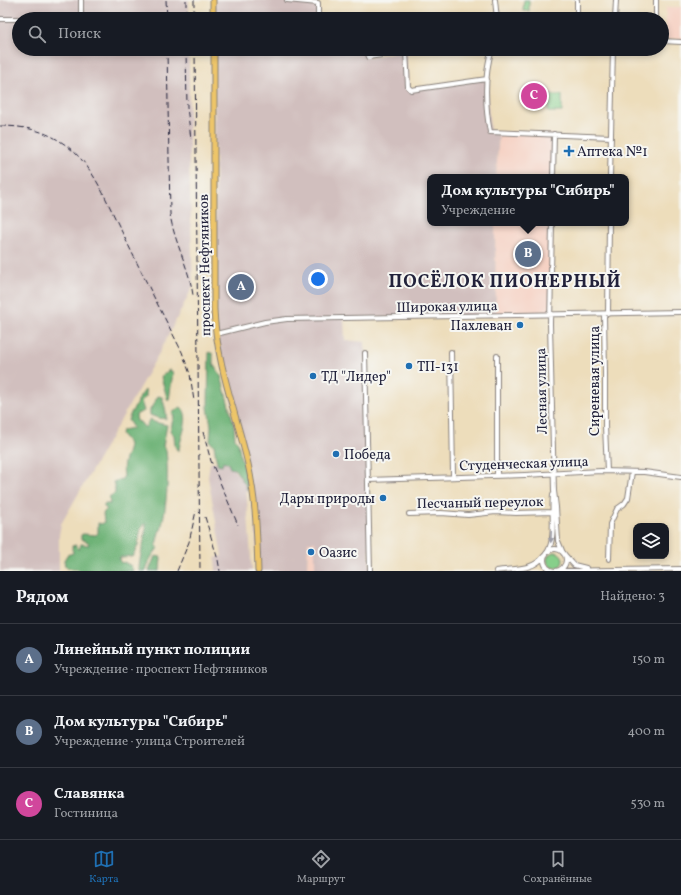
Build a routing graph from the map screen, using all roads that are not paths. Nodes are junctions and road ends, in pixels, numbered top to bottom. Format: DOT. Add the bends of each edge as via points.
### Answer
graph roads {
  1 [pos="81,0"];
  2 [pos="213,0"];
  3 [pos="286,0"];
  4 [pos="495,0"];
  5 [pos="577,0"];
  6 [pos="616,0"];
  7 [pos="656,0"];
  8 [pos="80,12"];
  9 [pos="214,12"];
  10 [pos="318,12"];
  11 [pos="496,12"];
  12 [pos="577,12"];
  13 [pos="615,12"];
  14 [pos="656,12"];
  15 [pos="0,19"];
  16 [pos="12,19"];
  17 [pos="669,41"];
  18 [pos="681,42"];
  19 [pos="214,56"];
  20 [pos="406,56"];
  21 [pos="491,56"];
  22 [pos="613,56"];
  23 [pos="488,79"];
  24 [pos="554,134"];
  25 [pos="611,137"];
  26 [pos="553,174"];
  27 [pos="610,174"];
  28 [pos="552,226"];
  29 [pos="610,226"];
  30 [pos="681,312"];
  31 [pos="606,314"];
  32 [pos="550,315"];
  33 [pos="216,334"];
  34 [pos="451,352"];
  35 [pos="365,353"];
  36 [pos="497,356"];
  37 [pos="607,471"];
  38 [pos="632,472"];
  39 [pos="553,473"];
  40 [pos="453,476"];
  41 [pos="497,476"];
  42 [pos="681,477"];
  43 [pos="368,480"];
  44 [pos="554,491"];
  45 [pos="552,512"];
  46 [pos="409,514"];
  47 [pos="564,553"];
  48 [pos="546,554"];
  49 [pos="609,559"];
  50 [pos="628,570"];
  51 [pos="681,570"];
  52 [pos="258,571"];
  53 [pos="370,571"];
  54 [pos="496,571"];
  55 [pos="554,571"];
  56 [pos="560,571"];
  1 -- 8 [label="street"];
  2 -- 9 [label="main road"];
  3 -- 10 [label="street" via="318,3"];
  4 -- 11 [label="street"];
  5 -- 12 [label="street"];
  6 -- 13 [label="street"];
  7 -- 14 [label="street"];
  15 -- 16 [label="street"];
  17 -- 18 [label="street"];
  19 -- 33 [label="main road, проспект Нефтяников"];
  20 -- 23 [label="street" via="408,87 411,90"];
  21 -- 23 [label="street"];
  22 -- 25 [label="street"];
  23 -- 24 [label="street" via="487,114 490,132"];
  24 -- 25 [label="street"];
  24 -- 26 [label="street"];
  25 -- 27 [label="street"];
  28 -- 32 [label="street, Лесная улица"];
  29 -- 31 [label="street, Сиреневая улица"];
  30 -- 31 [label="street, Широкая улица"];
  31 -- 32 [label="street, Широкая улица"];
  31 -- 37 [label="street, Сиреневая улица" via="604,426"];
  32 -- 33 [label="street, Широкая улица" via="287,319"];
  32 -- 39 [label="street, Лесная улица"];
  33 -- 52 [label="main road, проспект Нефтяников" via="252,486"];
  34 -- 40 [label="street"];
  35 -- 43 [label="street"];
  36 -- 41 [label="street"];
  37 -- 38 [label="street, Студенческая улица"];
  37 -- 39 [label="street, Студенческая улица"];
  38 -- 42 [label="street, Студенческая улица"];
  38 -- 49 [label="street" via="628,498 617,509 610,524"];
  39 -- 41 [label="street, Студенческая улица"];
  39 -- 44 [label="street, Лесная улица"];
  40 -- 41 [label="street, Студенческая улица"];
  40 -- 43 [label="street, Студенческая улица"];
  43 -- 53 [label="street"];
  44 -- 45 [label="street, Лесная улица"];
  44 -- 47 [label="street, Лесная улица" via="559,546"];
  45 -- 46 [label="street, Песчаный переулок"];
  45 -- 48 [label="street, Лесная улица, one-way" via="552,542"];
  47 -- 48 [label="street" via="556,549"];
  47 -- 50 [label="street" via="579,567"];
  47 -- 55 [label="street" via="565,564"];
  48 -- 54 [label="street" via="531,568"];
  48 -- 55 [label="street" via="545,565"];
  50 -- 51 [label="street"];
  50 -- 56 [label="street"];
  55 -- 56 [label="street"];
}
